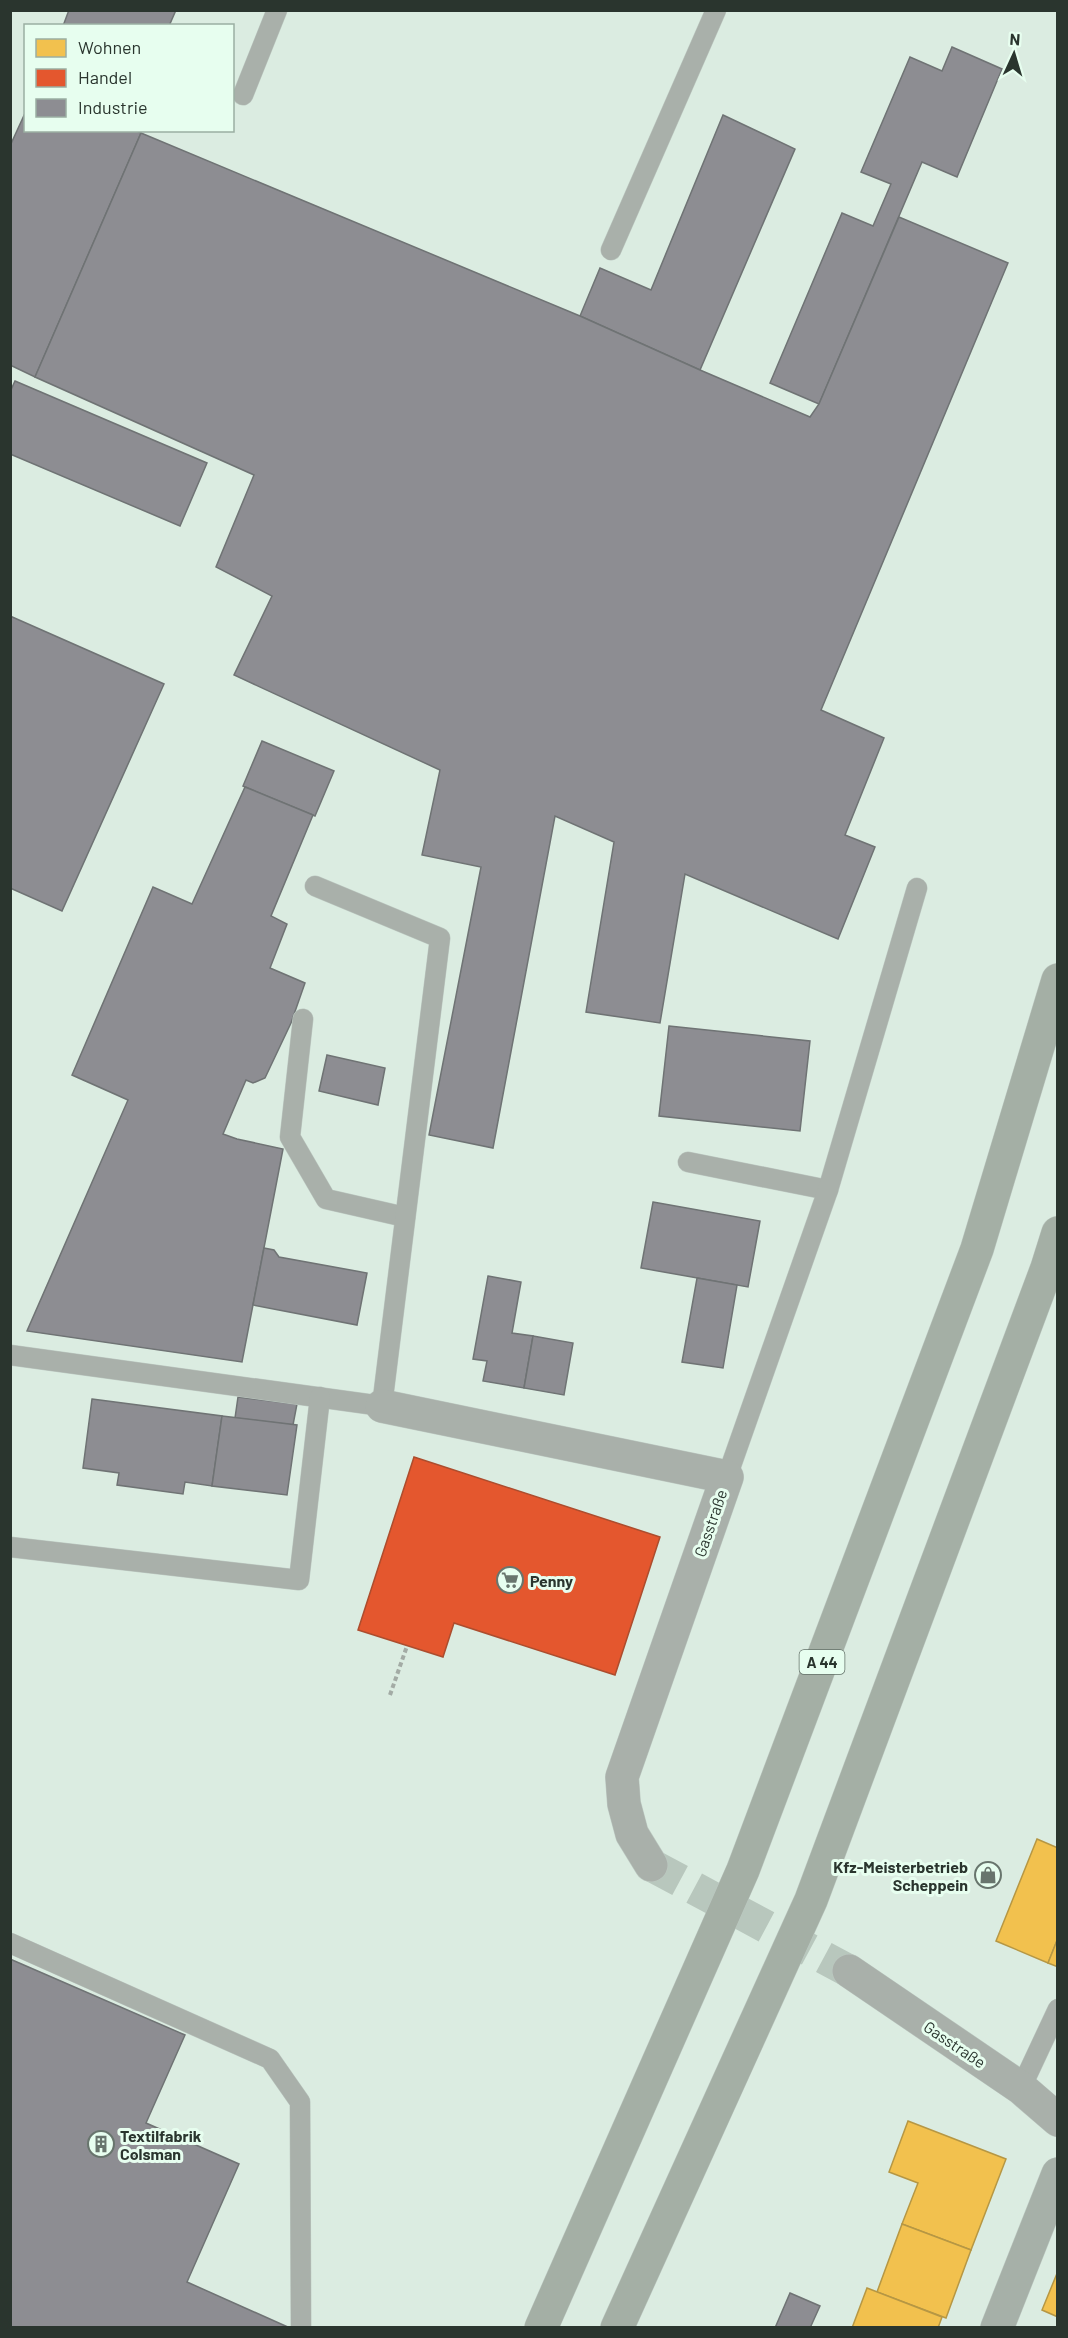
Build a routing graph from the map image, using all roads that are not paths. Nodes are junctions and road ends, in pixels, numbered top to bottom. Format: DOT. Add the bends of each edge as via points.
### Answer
graph roads {
  1 [pos="277,10"];
  2 [pos="716,10"];
  3 [pos="243,96"];
  4 [pos="611,250"];
  5 [pos="315,886"];
  6 [pos="917,888"];
  7 [pos="1058,980"];
  8 [pos="303,1019"];
  9 [pos="688,1162"];
  10 [pos="828,1190"];
  11 [pos="405,1217"];
  12 [pos="1058,1233"];
  13 [pos="10,1355"];
  14 [pos="320,1397"];
  15 [pos="382,1406"];
  16 [pos="727,1477"];
  17 [pos="10,1547"];
  18 [pos="651,1865"];
  19 [pos="10,1943"];
  20 [pos="849,1971"];
  21 [pos="1058,2009"];
  22 [pos="1021,2088"];
  23 [pos="1058,2120"];
  24 [pos="1058,2174"];
  25 [pos="301,2328"];
  26 [pos="541,2328"];
  27 [pos="617,2328"];
  28 [pos="997,2328"];
  1 -- 3 [label="lane"];
  2 -- 4 [label="lane"];
  5 -- 11 [label="lane" via="440,938"];
  6 -- 10 [label="lane"];
  7 -- 26 [label="highway, A 44" via="977,1249 743,1870"];
  8 -- 11 [label="lane" via="290,1137 326,1199"];
  9 -- 10 [label="lane"];
  10 -- 16 [label="lane"];
  11 -- 15 [label="lane"];
  12 -- 27 [label="highway" via="811,1900"];
  13 -- 14 [label="lane"];
  14 -- 15 [label="lane"];
  14 -- 17 [label="lane" via="299,1580"];
  15 -- 16 [label="street, Gasstraße"];
  16 -- 18 [label="street, Gasstraße" via="622,1777 632,1834"];
  19 -- 25 [label="lane" via="270,2059 300,2102"];
  20 -- 22 [label="street, Gasstraße"];
  21 -- 22 [label="lane"];
  22 -- 23 [label="street, Gasstraße"];
  24 -- 28 [label="street"];
}
